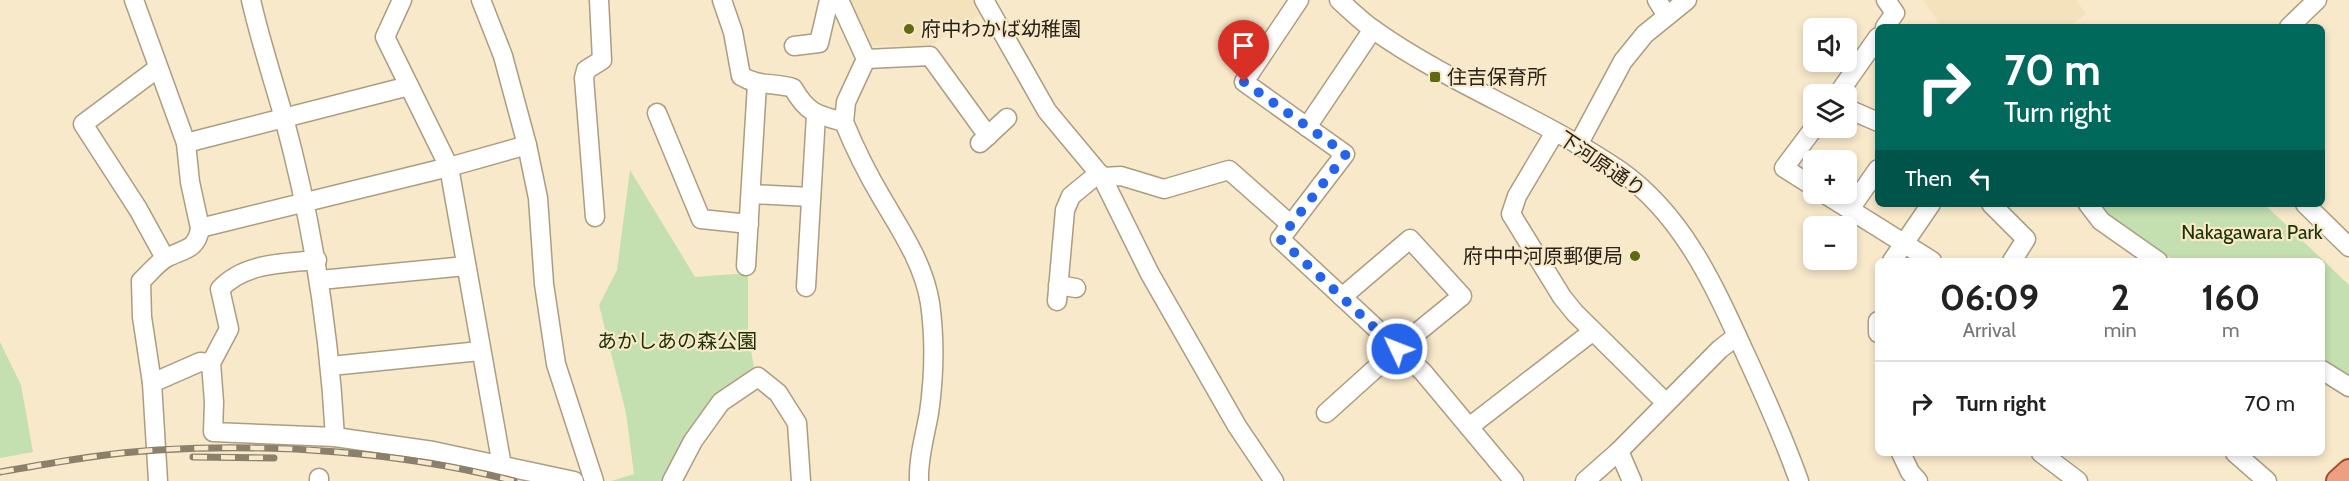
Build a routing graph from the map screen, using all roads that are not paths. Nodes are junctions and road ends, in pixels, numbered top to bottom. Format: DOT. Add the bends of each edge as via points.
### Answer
graph roads {
  1 [pos="134,0"];
  2 [pos="251,0"];
  3 [pos="402,0"];
  4 [pos="481,0"];
  5 [pos="599,0"];
  6 [pos="722,0"];
  7 [pos="829,0"];
  8 [pos="839,0"];
  9 [pos="984,0"];
  10 [pos="1299,0"];
  11 [pos="1339,0"];
  12 [pos="1657,0"];
  13 [pos="1688,0"];
  14 [pos="1886,0"];
  15 [pos="2318,0"];
  16 [pos="1667,16"];
  17 [pos="1887,24"];
  18 [pos="2292,24"];
  19 [pos="1373,29"];
  20 [pos="1875,41"];
  21 [pos="794,46"];
  22 [pos="866,59"];
  23 [pos="158,68"];
  24 [pos="757,84"];
  25 [pos="1845,84"];
  26 [pos="409,86"];
  27 [pos="657,113"];
  28 [pos="1857,113"];
  29 [pos="816,115"];
  30 [pos="284,118"];
  31 [pos="1007,118"];
  32 [pos="1875,121"];
  33 [pos="844,122"];
  34 [pos="1307,127"];
  35 [pos="1555,132"];
  36 [pos="1806,138"];
  37 [pos="186,143"];
  38 [pos="527,144"];
  39 [pos="1578,145"];
  40 [pos="449,167"];
  41 [pos="1875,173"];
  42 [pos="1100,175"];
  43 [pos="1803,180"];
  44 [pos="750,194"];
  45 [pos="811,197"];
  46 [pos="304,201"];
  47 [pos="1841,204"];
  48 [pos="1929,207"];
  49 [pos="1994,207"];
  50 [pos="2090,207"];
  51 [pos="2308,207"];
  52 [pos="1850,209"];
  53 [pos="595,217"];
  54 [pos="749,224"];
  55 [pos="200,228"];
  56 [pos="1285,232"];
  57 [pos="1904,243"];
  58 [pos="2349,247"];
  59 [pos="165,258"];
  60 [pos="1895,258"];
  61 [pos="1927,258"];
  62 [pos="2014,258"];
  63 [pos="2154,258"];
  64 [pos="317,260"];
  65 [pos="466,266"];
  66 [pos="746,266"];
  67 [pos="320,280"];
  68 [pos="806,287"];
  69 [pos="1076,288"];
  70 [pos="1342,297"];
  71 [pos="1592,332"];
  72 [pos="1737,336"];
  73 [pos="1397,349"];
  74 [pos="480,351"];
  75 [pos="211,363"];
  76 [pos="331,366"];
  77 [pos="2325,372"];
  78 [pos="152,383"];
  79 [pos="2349,387"];
  80 [pos="1665,402"];
  81 [pos="1326,413"];
  82 [pos="1469,427"];
  83 [pos="335,438"];
  84 [pos="1619,451"];
  85 [pos="1902,456"];
  86 [pos="2045,456"];
  87 [pos="2238,456"];
  88 [pos="502,466"];
  89 [pos="2349,471"];
  90 [pos="158,481"];
  91 [pos="574,481"];
  92 [pos="594,481"];
  93 [pos="672,481"];
  94 [pos="801,481"];
  95 [pos="919,481"];
  96 [pos="1274,481"];
  97 [pos="1514,481"];
  98 [pos="1585,481"];
  99 [pos="1632,481"];
  100 [pos="1799,481"];
  101 [pos="1918,481"];
  102 [pos="2078,481"];
  103 [pos="2267,481"];
  104 [pos="2338,481"];
  1 -- 23 [label="street"];
  2 -- 30 [label="street"];
  3 -- 26 [label="street" via="385,37"];
  4 -- 38 [label="street" via="503,56"];
  5 -- 53 [label="street" via="602,60 586,70 584,78"];
  6 -- 24 [label="street" via="741,76"];
  7 -- 21 [label="street" via="819,43"];
  8 -- 22 [label="street"];
  9 -- 42 [label="street" via="1047,111"];
  10 -- 34 [label="street" via="1244,82"];
  11 -- 19 [label="street, 下河原通り"];
  12 -- 16 [label="street"];
  13 -- 16 [label="street"];
  14 -- 17 [label="street" via="1895,13"];
  15 -- 18 [label="street"];
  16 -- 39 [label="street" via="1623,61"];
  19 -- 34 [label="street"];
  19 -- 35 [label="street, 下河原通り"];
  20 -- 25 [label="street"];
  22 -- 31 [label="street" via="930,56 983,140"];
  22 -- 33 [label="street" via="846,102"];
  23 -- 37 [label="street"];
  23 -- 59 [label="street" via="83,124"];
  24 -- 29 [label="street" via="793,88"];
  24 -- 44 [label="street"];
  26 -- 30 [label="street"];
  26 -- 40 [label="street"];
  27 -- 54 [label="street" via="701,219"];
  28 -- 32 [label="street"];
  29 -- 33 [label="street"];
  29 -- 45 [label="street"];
  30 -- 37 [label="street"];
  30 -- 46 [label="street"];
  33 -- 95 [label="street" via="915,255 930,301 929,411"];
  34 -- 56 [label="street" via="1346,154"];
  35 -- 39 [label="street, 下河原通り"];
  35 -- 71 [label="street" via="1517,196 1511,214 1562,297"];
  36 -- 43 [label="street" via="1784,168"];
  37 -- 55 [label="street"];
  38 -- 40 [label="street"];
  38 -- 92 [label="street" via="538,198 544,284 556,364"];
  39 -- 72 [label="street, 下河原通り" via="1620,171 1653,198 1677,226 1702,263"];
  40 -- 46 [label="street"];
  40 -- 65 [label="street"];
  41 -- 52 [label="street"];
  42 -- 56 [label="street" via="1121,176 1164,189 1229,170"];
  42 -- 69 [label="street" via="1071,196 1065,210 1057,293"];
  42 -- 96 [label="street" via="1150,274 1237,426"];
  44 -- 45 [label="street"];
  44 -- 54 [label="street"];
  45 -- 68 [label="street"];
  46 -- 55 [label="street"];
  46 -- 64 [label="street"];
  47 -- 52 [label="street"];
  48 -- 57 [label="street"];
  49 -- 62 [label="street" via="2026,239"];
  50 -- 63 [label="street" via="2102,221"];
  51 -- 58 [label="street"];
  52 -- 57 [label="street"];
  54 -- 66 [label="street"];
  55 -- 59 [label="street" via="187,251"];
  56 -- 70 [label="street"];
  57 -- 60 [label="street"];
  57 -- 61 [label="street"];
  59 -- 78 [label="street" via="141,281"];
  64 -- 67 [label="street"];
  64 -- 75 [label="street" via="267,264 230,278 220,289 229,329"];
  65 -- 67 [label="street"];
  65 -- 74 [label="street"];
  67 -- 76 [label="street"];
  70 -- 73 [label="street"];
  70 -- 73 [label="street" via="1410,239 1462,296"];
  71 -- 80 [label="street"];
  71 -- 82 [label="street"];
  72 -- 80 [label="street"];
  72 -- 100 [label="street, 下河原通り" via="1785,440"];
  73 -- 81 [label="street"];
  73 -- 82 [label="street" via="1423,372"];
  74 -- 76 [label="street"];
  74 -- 88 [label="street"];
  75 -- 78 [label="street" via="200,362"];
  75 -- 83 [label="street" via="213,432"];
  76 -- 83 [label="street"];
  77 -- 79 [label="street"];
  78 -- 90 [label="street"];
  80 -- 84 [label="street"];
  82 -- 97 [label="street"];
  83 -- 88 [label="street" via="433,451"];
  84 -- 98 [label="street"];
  84 -- 99 [label="street"];
  85 -- 101 [label="street"];
  86 -- 102 [label="street"];
  87 -- 103 [label="street"];
  88 -- 91 [label="street"];
  89 -- 104 [label="main road"];
  93 -- 94 [label="street" via="693,441 721,402 758,377 778,393 797,423"];
}
